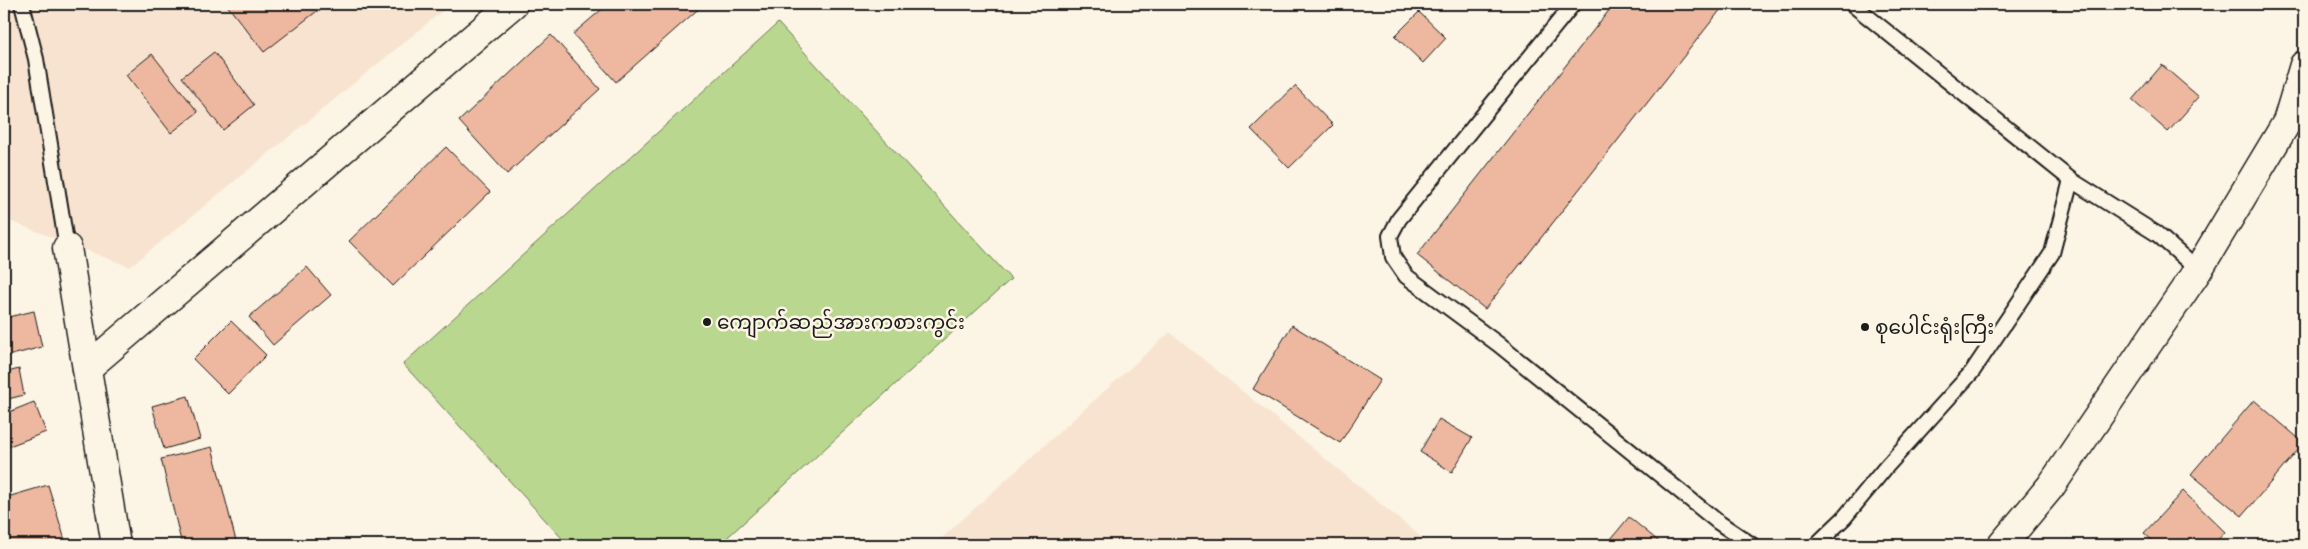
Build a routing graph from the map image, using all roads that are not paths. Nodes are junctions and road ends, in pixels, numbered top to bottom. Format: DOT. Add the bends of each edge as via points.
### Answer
graph roads {
  1 [pos="22,4"];
  2 [pos="514,4"];
  3 [pos="1573,4"];
  4 [pos="1852,4"];
  5 [pos="2304,65"];
  6 [pos="2071,180"];
  7 [pos="67,248"];
  8 [pos="2198,270"];
  9 [pos="87,368"];
  10 [pos="116,545"];
  11 [pos="1752,545"];
  12 [pos="1816,545"];
  13 [pos="2002,545"];
  1 -- 7 [label="lane" via="36,59"];
  2 -- 9 [label="street"];
  3 -- 11 [label="lane" via="1399,219 1390,236 1393,257 1406,276 1498,344 1718,522"];
  4 -- 6 [label="lane"];
  5 -- 8 [label="street" via="2287,122"];
  6 -- 8 [label="lane" via="2157,234"];
  6 -- 12 [label="lane" via="2052,252 1972,372 1844,518"];
  7 -- 9 [label="street"];
  8 -- 13 [label="street" via="2051,486"];
  9 -- 10 [label="street"];
}
